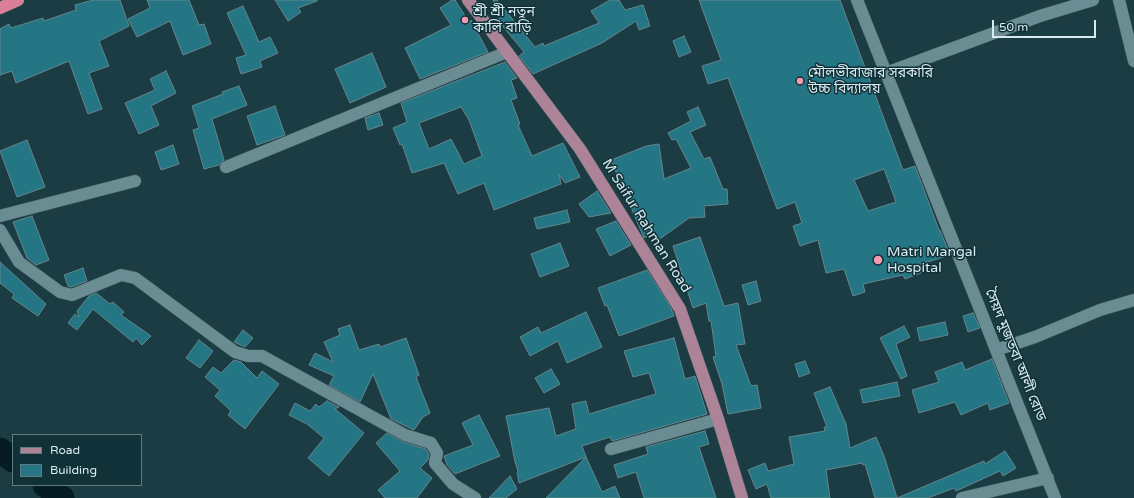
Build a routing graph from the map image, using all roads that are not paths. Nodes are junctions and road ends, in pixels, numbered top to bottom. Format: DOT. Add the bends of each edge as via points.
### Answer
graph roads {
  1 [pos="18,0"];
  2 [pos="468,0"];
  3 [pos="857,0"];
  4 [pos="1093,0"];
  5 [pos="1119,0"];
  6 [pos="0,8"];
  7 [pos="507,52"];
  8 [pos="1134,61"];
  9 [pos="886,73"];
  10 [pos="226,167"];
  11 [pos="135,181"];
  12 [pos="0,216"];
  13 [pos="0,230"];
  14 [pos="1134,300"];
  15 [pos="996,350"];
  16 [pos="718,419"];
  17 [pos="611,449"];
  18 [pos="1048,478"];
  19 [pos="476,498"];
  20 [pos="742,498"];
  21 [pos="962,498"];
  22 [pos="1055,498"];
  1 -- 6 [label="highway"];
  2 -- 7 [label="main road, M Saifur Rahman Road"];
  3 -- 9 [label="street, সৈয়দ মুজতবা আলী রোড"];
  4 -- 9 [label="street" via="1040,16"];
  5 -- 8 [label="street"];
  7 -- 10 [label="street"];
  7 -- 16 [label="main road, M Saifur Rahman Road" via="580,149 680,309"];
  9 -- 15 [label="street, সৈয়দ মুজতবা আলী রোড"];
  11 -- 12 [label="street"];
  13 -- 19 [label="street" via="19,262 60,292 72,295 121,275 135,278 235,352 248,356 262,356 405,435 431,443 437,453 435,463 453,484"];
  14 -- 15 [label="street" via="1100,310"];
  15 -- 18 [label="street, সৈয়দ মুজতবা আলী রোড"];
  16 -- 17 [label="street"];
  16 -- 20 [label="main road, M Saifur Rahman Road"];
  18 -- 21 [label="street"];
  18 -- 22 [label="street, সৈয়দ মুজতবা আলী রোড"];
}
